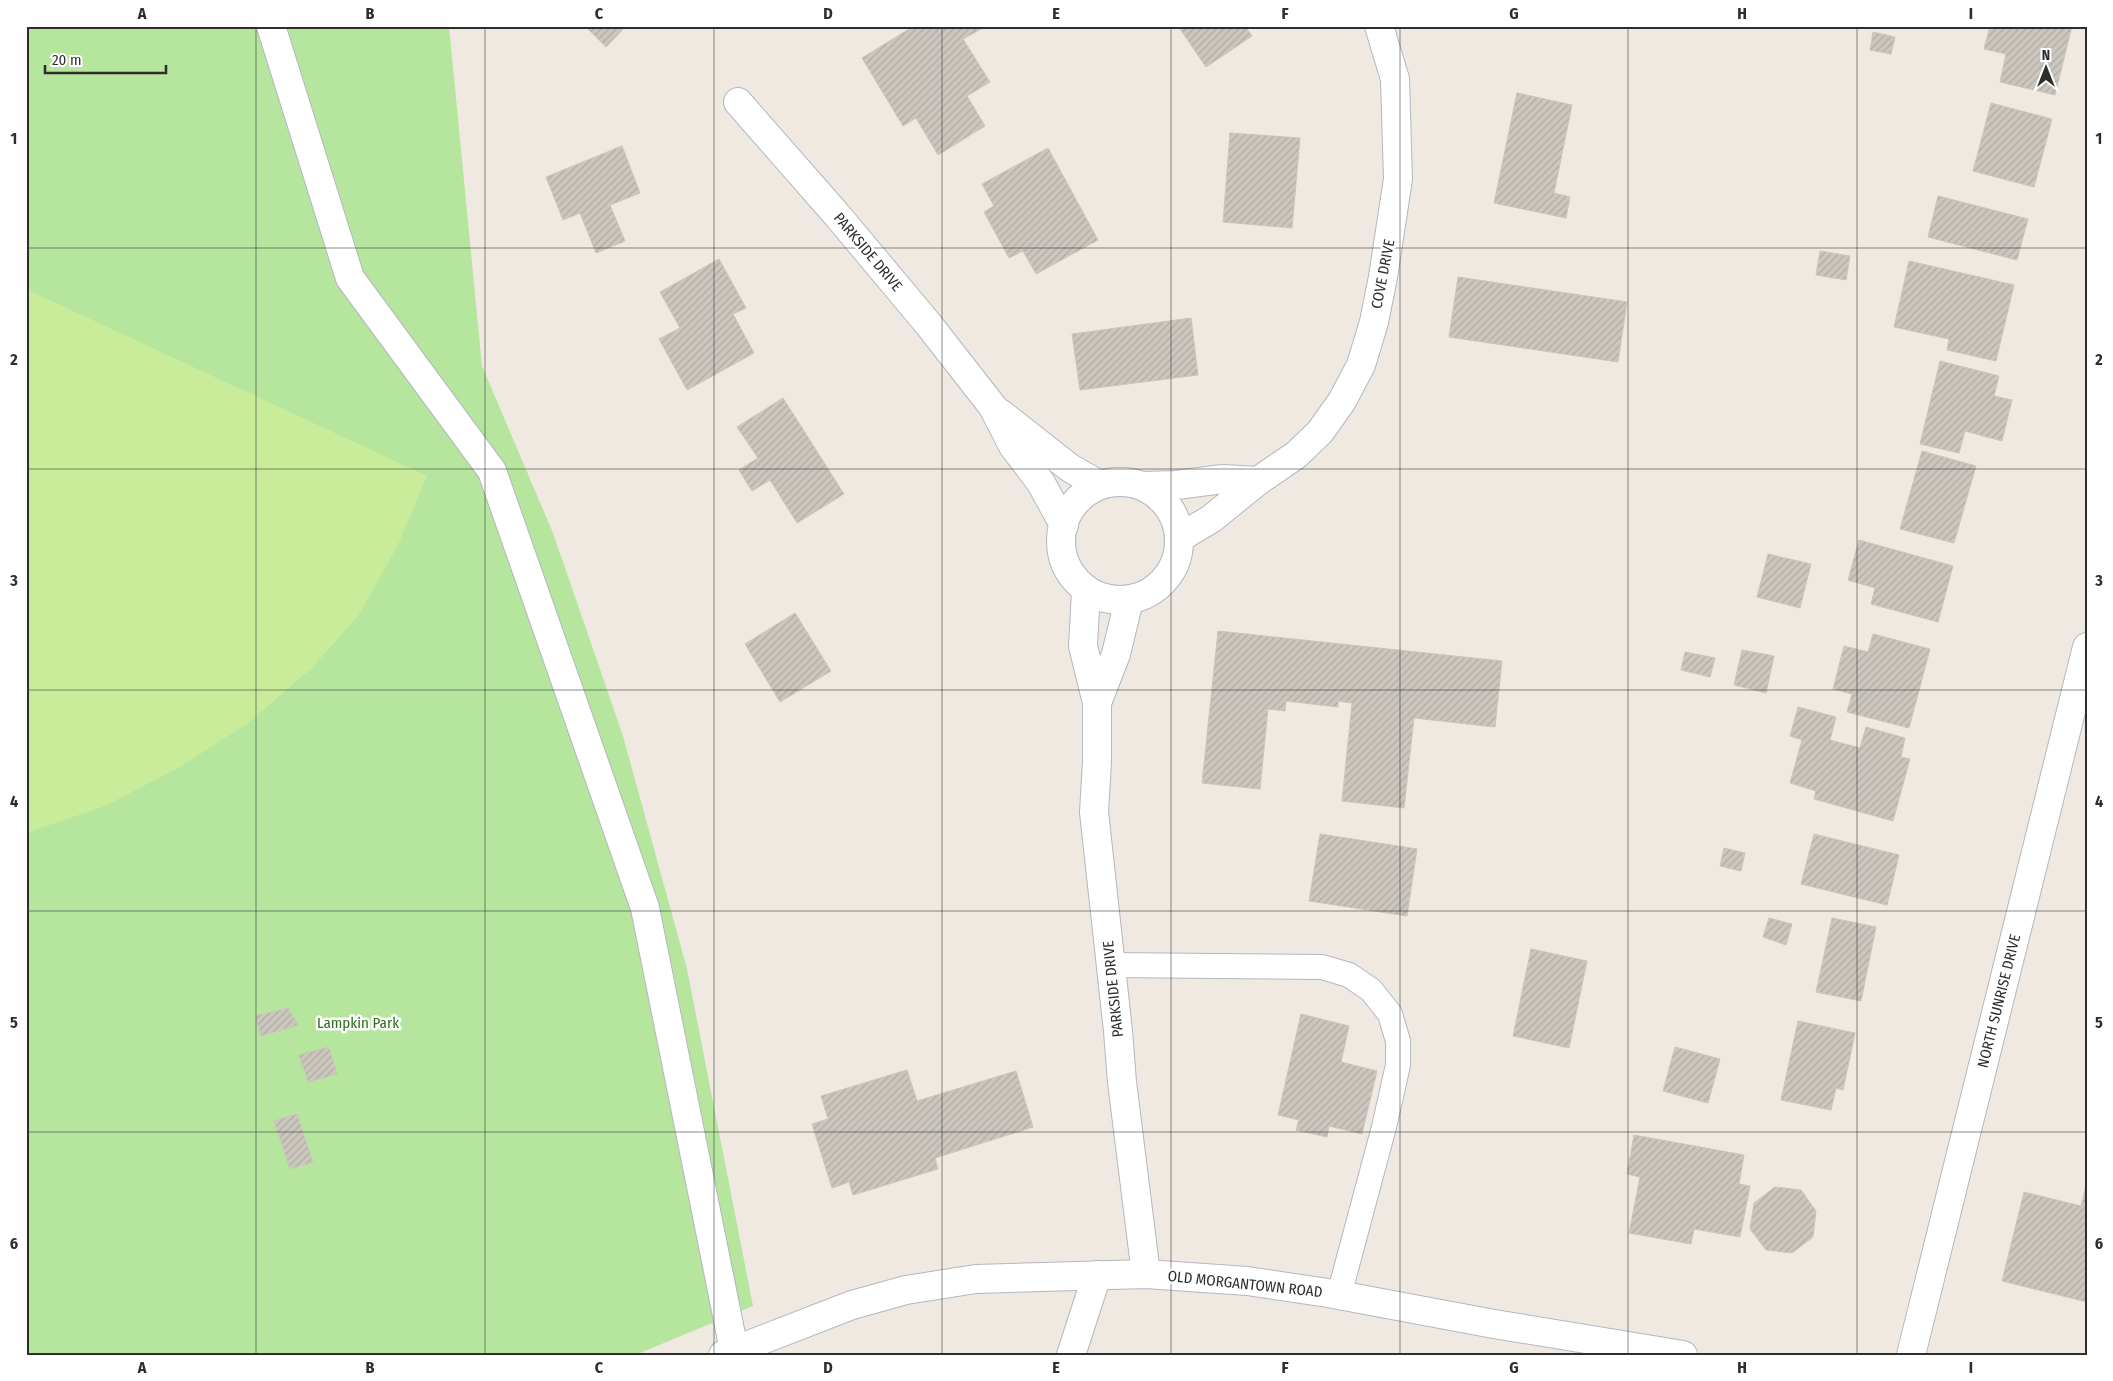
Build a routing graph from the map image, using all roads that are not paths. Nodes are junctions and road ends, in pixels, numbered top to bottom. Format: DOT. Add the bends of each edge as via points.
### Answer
graph roads {
  1 [pos="271,26"];
  2 [pos="1379,26"];
  3 [pos="738,102"];
  4 [pos="993,407"];
  5 [pos="1258,481"];
  6 [pos="1100,485"];
  7 [pos="1143,486"];
  8 [pos="1064,525"];
  9 [pos="1180,538"];
  10 [pos="1086,590"];
  11 [pos="1129,600"];
  12 [pos="2087,647"];
  13 [pos="1096,703"];
  14 [pos="1111,965"];
  15 [pos="1146,1274"];
  16 [pos="1097,1275"];
  17 [pos="1339,1295"];
  18 [pos="1569,1346"];
  19 [pos="728,1353"];
  20 [pos="1071,1355"];
  21 [pos="1683,1355"];
  22 [pos="1911,1355"];
  1 -- 19 [label="street" via="350,278 492,471 645,908"];
  2 -- 5 [label="street, COVE DRIVE" via="1394,79 1398,179 1374,322 1361,365 1342,401 1320,432 1296,456"];
  3 -- 4 [label="street, PARKSIDE DRIVE" via="929,325"];
  4 -- 6 [label="street, PARKSIDE DRIVE" via="1070,468"];
  4 -- 8 [label="street, PARKSIDE DRIVE" via="1013,446 1041,483"];
  5 -- 7 [label="street" via="1223,479"];
  5 -- 9 [label="street, COVE DRIVE" via="1211,519"];
  6 -- 7 [label="street" via="1122,482"];
  6 -- 8 [label="street" via="1081,496 1067,513"];
  7 -- 9 [label="street" via="1162,498 1175,517"];
  8 -- 10 [label="street" via="1060,533 1062,556 1071,575"];
  9 -- 11 [label="street" via="1177,560 1167,579 1149,593"];
  10 -- 11 [label="street" via="1107,599"];
  10 -- 13 [label="street, PARKSIDE DRIVE" via="1083,646"];
  11 -- 13 [label="street, PARKSIDE DRIVE" via="1116,654"];
  12 -- 22 [label="street, NORTH SUNRISE DRIVE"];
  13 -- 14 [label="street, PARKSIDE DRIVE" via="1094,812"];
  14 -- 15 [label="street, PARKSIDE DRIVE"];
  14 -- 17 [label="lane" via="1322,967 1349,976 1371,990 1390,1014 1398,1041 1398,1066"];
  15 -- 16 [label="street, OLD MORGANTOWN ROAD"];
  15 -- 17 [label="street, OLD MORGANTOWN ROAD" via="1247,1281"];
  16 -- 19 [label="street, OLD MORGANTOWN ROAD" via="976,1279 906,1290 852,1305"];
  16 -- 20 [label="street"];
  17 -- 18 [label="street, OLD MORGANTOWN ROAD"];
  18 -- 21 [label="street, OLD MORGANTOWN ROAD"];
}
